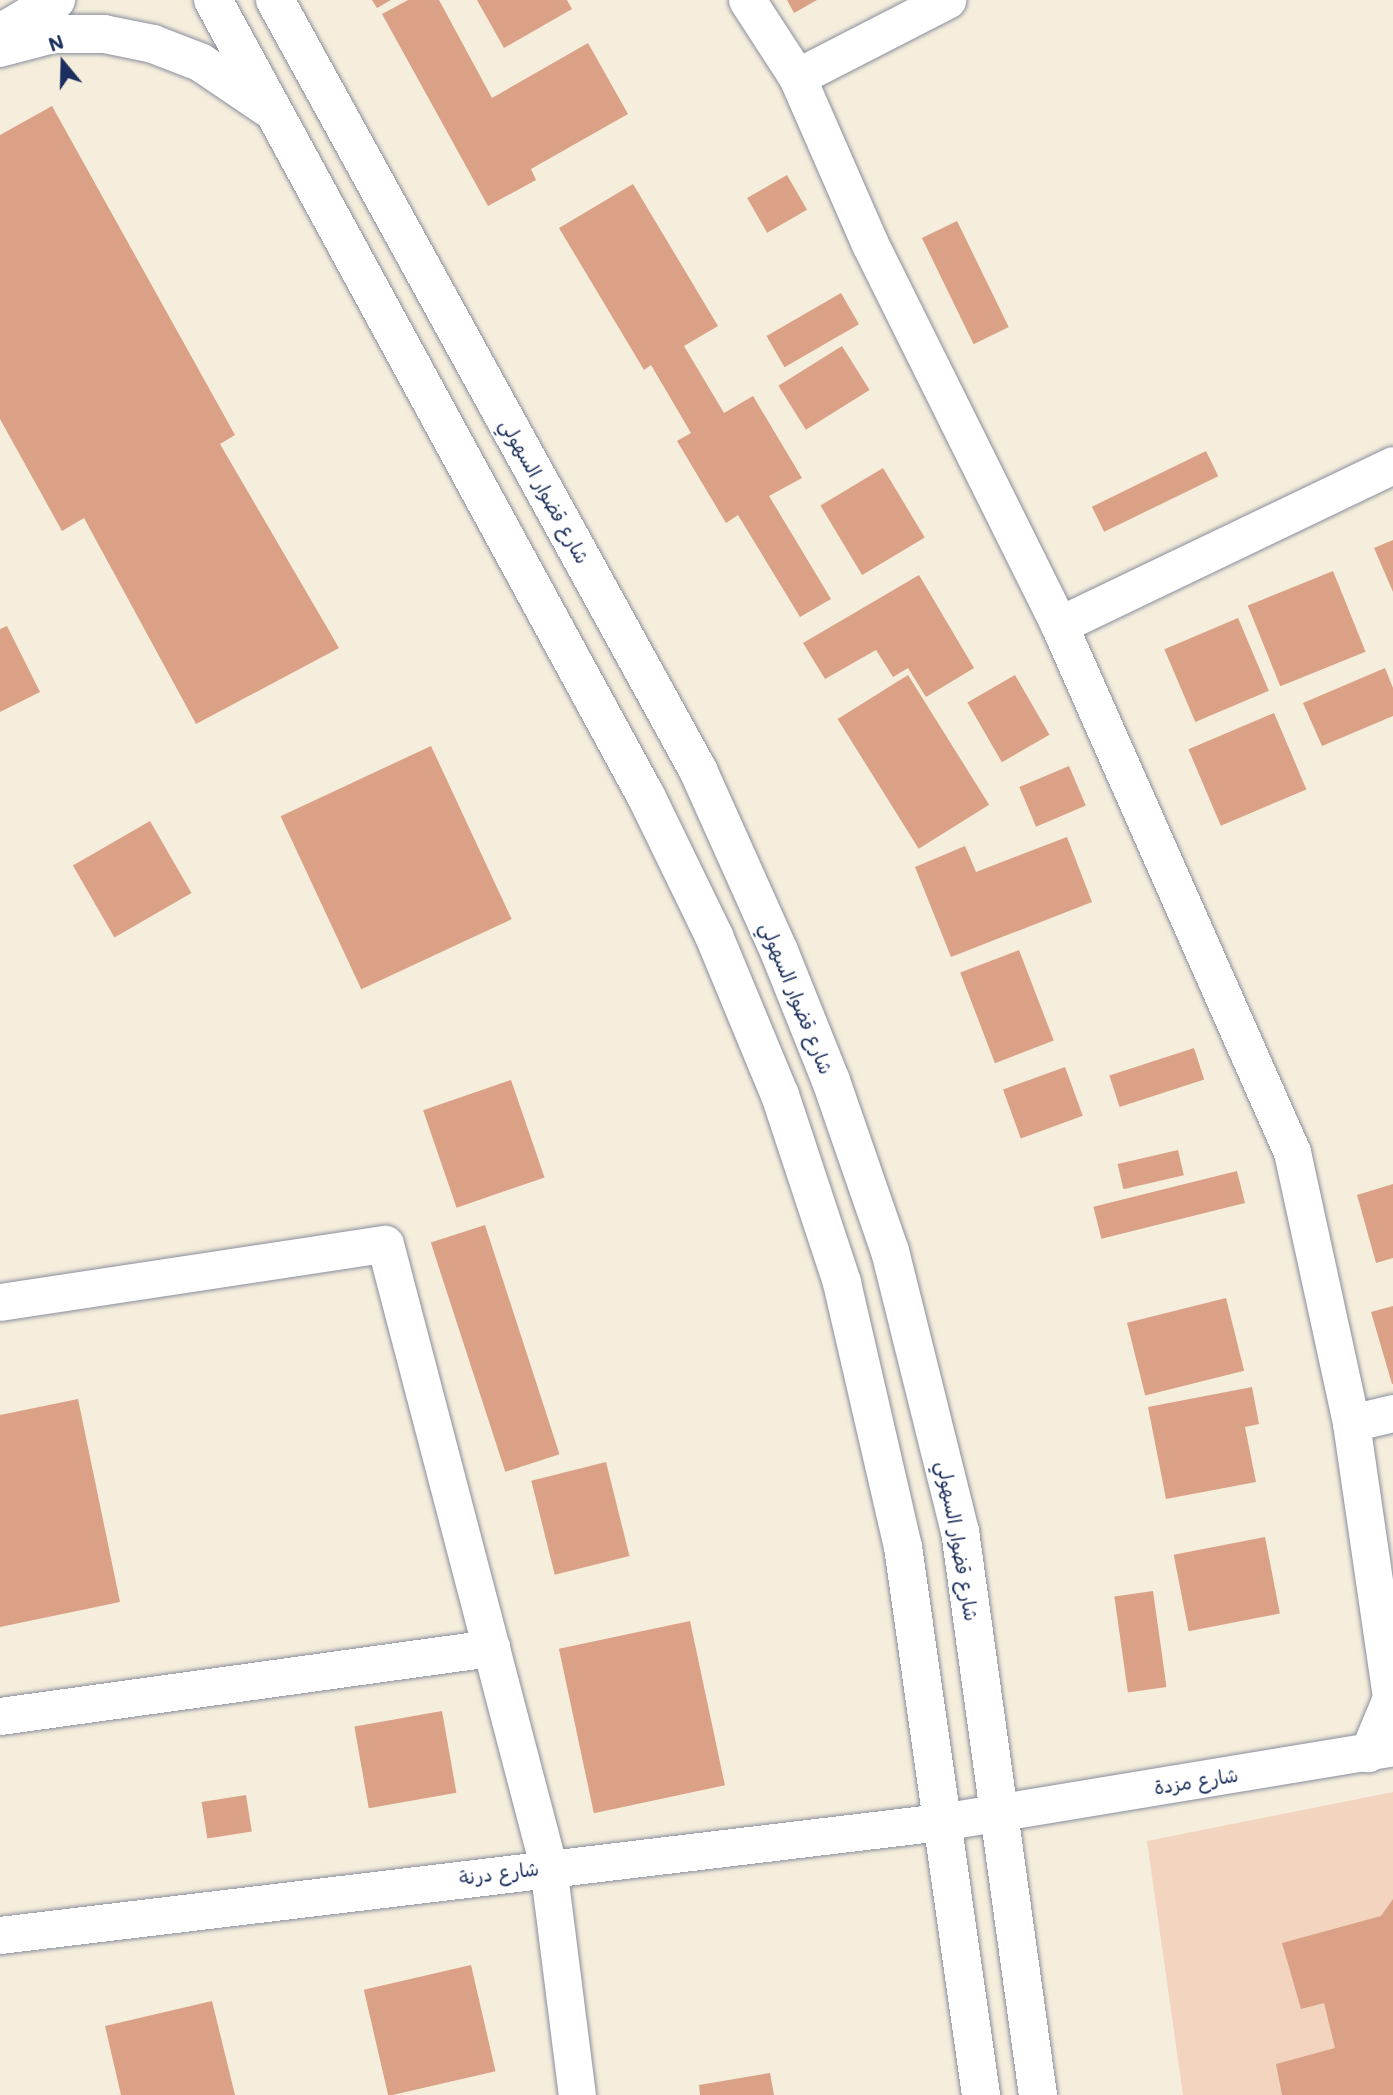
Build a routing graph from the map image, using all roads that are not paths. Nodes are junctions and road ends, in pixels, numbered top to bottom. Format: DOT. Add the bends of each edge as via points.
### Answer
graph roads {
  1 [pos="56,0"];
  2 [pos="213,0"];
  3 [pos="275,0"];
  4 [pos="747,0"];
  5 [pos="947,0"];
  6 [pos="0,33"];
  7 [pos="0,48"];
  8 [pos="797,77"];
  9 [pos="282,121"];
  10 [pos="1393,465"];
  11 [pos="1059,625"];
  12 [pos="0,1302"];
  13 [pos="1393,1413"];
  14 [pos="1351,1423"];
  15 [pos="491,1648"];
  16 [pos="0,1716"];
  17 [pos="1380,1750"];
  18 [pos="999,1812"];
  19 [pos="941,1822"];
  20 [pos="548,1866"];
  21 [pos="0,1935"];
  22 [pos="577,2095"];
  23 [pos="981,2095"];
  24 [pos="1038,2095"];
  1 -- 6 [label="main road"];
  2 -- 9 [label="main road"];
  3 -- 18 [label="main road, شارع قضوار السهولي" via="698,770 831,1081 890,1251 935,1422 960,1531"];
  4 -- 8 [label="street"];
  5 -- 8 [label="street"];
  7 -- 9 [label="main road" via="53,34 104,34 153,44 200,62 244,88"];
  8 -- 11 [label="street" via="870,244"];
  9 -- 19 [label="main road" via="646,796 714,936 780,1095 842,1283 903,1547"];
  10 -- 11 [label="street"];
  11 -- 14 [label="street" via="1292,1152"];
  12 -- 15 [label="street" via="385,1244"];
  13 -- 14 [label="street"];
  14 -- 17 [label="street" via="1391,1698"];
  15 -- 16 [label="street"];
  15 -- 20 [label="street"];
  17 -- 18 [label="street, شارع مزدة"];
  18 -- 19 [label="street, شارع درنة"];
  18 -- 24 [label="main road, شارع قضوار السهولي"];
  19 -- 20 [label="street, شارع درنة"];
  19 -- 23 [label="main road"];
  20 -- 21 [label="street, شارع درنة"];
  20 -- 22 [label="street"];
}
